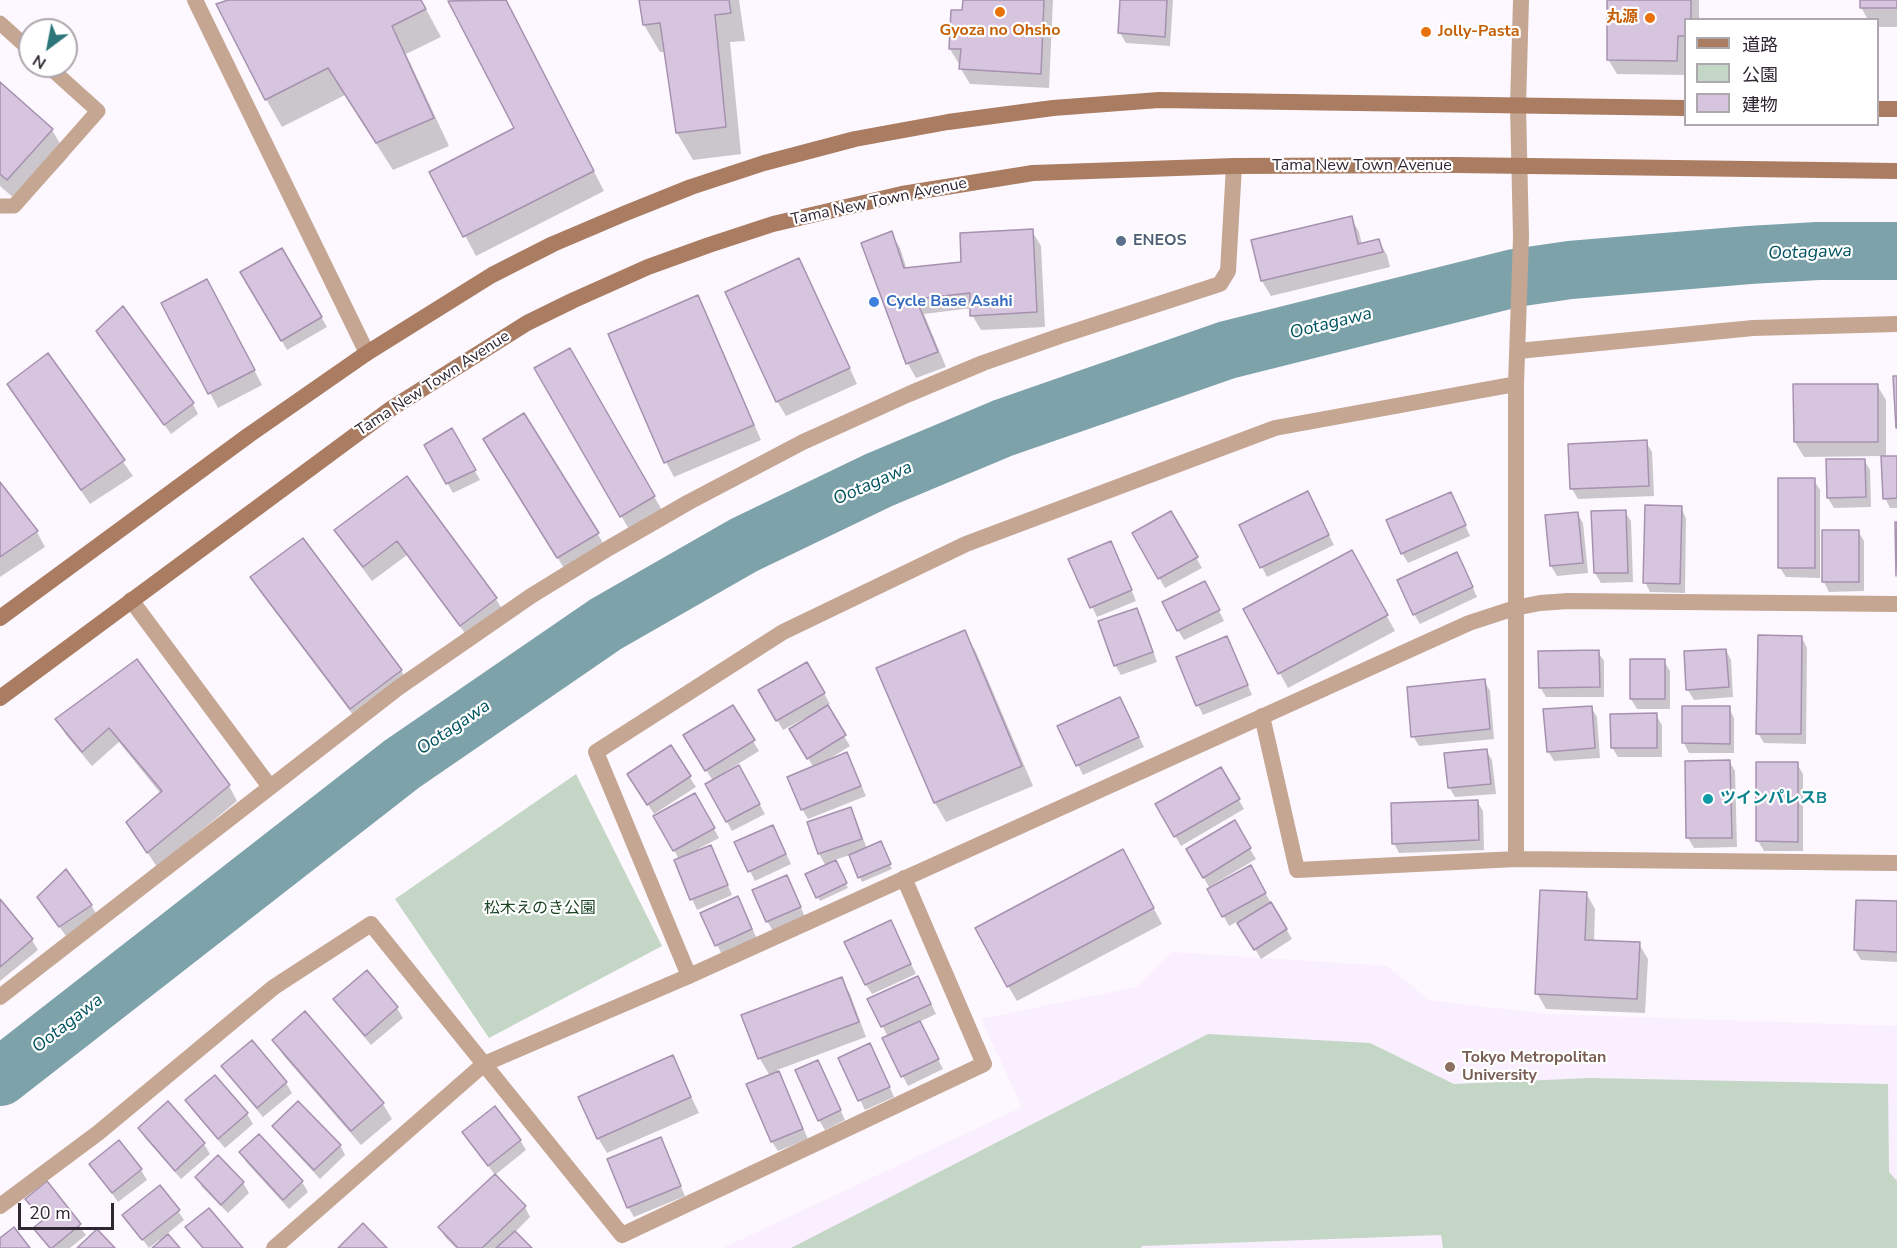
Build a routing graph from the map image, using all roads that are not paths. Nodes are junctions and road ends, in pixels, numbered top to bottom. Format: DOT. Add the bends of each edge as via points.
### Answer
graph roads {
  1 [pos="195,0"];
  2 [pos="1521,0"];
  3 [pos="0,23"];
  4 [pos="18,39"];
  5 [pos="61,78"];
  6 [pos="1518,106"];
  7 [pos="1684,108"];
  8 [pos="1879,109"];
  9 [pos="1897,109"];
  10 [pos="1234,166"];
  11 [pos="1519,166"];
  12 [pos="1897,171"];
  13 [pos="0,206"];
  14 [pos="1897,324"];
  15 [pos="1518,351"];
  16 [pos="367,353"];
  17 [pos="1516,384"];
  18 [pos="131,600"];
  19 [pos="1897,604"];
  20 [pos="1515,608"];
  21 [pos="0,618"];
  22 [pos="0,698"];
  23 [pos="1262,716"];
  24 [pos="270,787"];
  25 [pos="1516,859"];
  26 [pos="1897,863"];
  27 [pos="904,878"];
  28 [pos="689,976"];
  29 [pos="0,997"];
  30 [pos="484,1064"];
  31 [pos="0,1206"];
  32 [pos="274,1248"];
  1 -- 16 [label="street"];
  2 -- 6 [label="street"];
  3 -- 4 [label="lane"];
  5 -- 13 [label="lane" via="98,111 14,206"];
  6 -- 7 [label="main road"];
  6 -- 11 [label="street"];
  6 -- 16 [label="main road" via="1159,100 959,120 855,139 691,187 553,244 492,275"];
  8 -- 9 [label="main road"];
  10 -- 11 [label="main road, Tama New Town Avenue"];
  10 -- 18 [label="main road, Tama New Town Avenue" via="1033,173 902,194 773,224 648,267 527,323 392,408"];
  10 -- 24 [label="street" via="1228,271 1220,284 994,360 909,394 803,442 689,502 531,596 398,688"];
  11 -- 12 [label="main road, Tama New Town Avenue"];
  11 -- 15 [label="street"];
  14 -- 15 [label="street" via="1753,328"];
  15 -- 17 [label="street"];
  16 -- 21 [label="main road"];
  17 -- 20 [label="street"];
  17 -- 28 [label="street" via="1275,428 966,544 783,632 596,752"];
  18 -- 22 [label="main road, Tama New Town Avenue"];
  18 -- 24 [label="street"];
  19 -- 20 [label="street" via="1568,601"];
  20 -- 23 [label="street" via="1469,623"];
  20 -- 25 [label="street"];
  23 -- 25 [label="street" via="1298,870"];
  23 -- 27 [label="street"];
  24 -- 29 [label="street"];
  25 -- 26 [label="street"];
  27 -- 28 [label="street"];
  27 -- 30 [label="street" via="984,1064 622,1235"];
  28 -- 30 [label="street"];
  30 -- 31 [label="street" via="371,924 274,987 98,1133"];
  30 -- 32 [label="street"];
}
